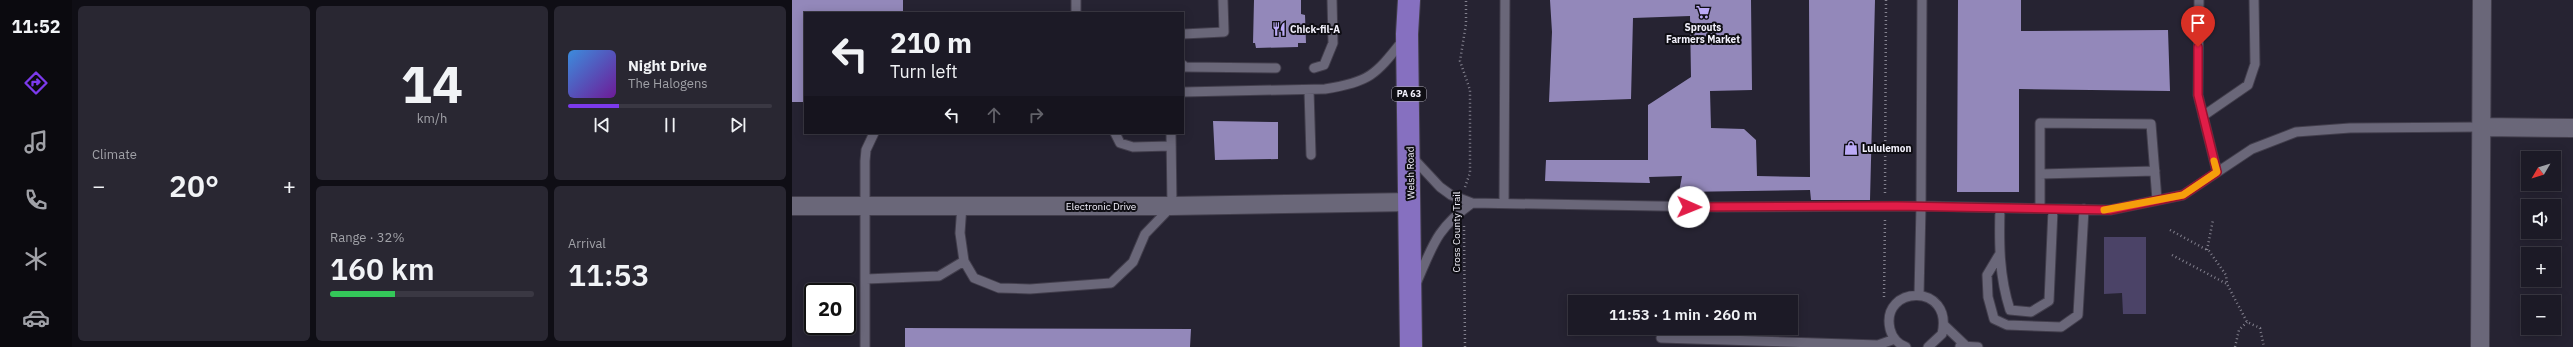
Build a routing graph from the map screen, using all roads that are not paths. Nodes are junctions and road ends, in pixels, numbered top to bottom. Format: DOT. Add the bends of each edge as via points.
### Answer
graph roads {
  1 [pos="1076,0"];
  2 [pos="1223,0"];
  3 [pos="1332,0"];
  4 [pos="1409,0"];
  5 [pos="1504,0"];
  6 [pos="1922,0"];
  7 [pos="2199,0"];
  8 [pos="2254,0"];
  9 [pos="2482,0"];
  10 [pos="1076,12"];
  11 [pos="1184,34"];
  12 [pos="1407,34"];
  13 [pos="1184,66"];
  14 [pos="1276,68"];
  15 [pos="1314,68"];
  16 [pos="1309,90"];
  17 [pos="1184,92"];
  18 [pos="2203,116"];
  19 [pos="2481,127"];
  20 [pos="2573,128"];
  21 [pos="874,134"];
  22 [pos="1116,134"];
  23 [pos="1171,134"];
  24 [pos="1171,146"];
  25 [pos="1311,155"];
  26 [pos="1410,155"];
  27 [pos="2154,171"];
  28 [pos="2217,172"];
  29 [pos="2040,174"];
  30 [pos="2157,200"];
  31 [pos="1411,202"];
  32 [pos="1467,203"];
  33 [pos="1504,203"];
  34 [pos="866,205"];
  35 [pos="962,205"];
  36 [pos="792,206"];
  37 [pos="1172,206"];
  38 [pos="1921,206"];
  39 [pos="2000,208"];
  40 [pos="2040,208"];
  41 [pos="2053,209"];
  42 [pos="2084,209"];
  43 [pos="1998,255"];
  44 [pos="964,261"];
  45 [pos="866,279"];
  46 [pos="1411,295"];
  47 [pos="1919,295"];
  48 [pos="1944,325"];
  49 [pos="1661,338"];
  50 [pos="1895,340"];
  51 [pos="1961,346"];
  52 [pos="865,347"];
  53 [pos="1411,347"];
  54 [pos="1906,347"];
  55 [pos="1928,347"];
  56 [pos="1933,347"];
  57 [pos="1978,347"];
  58 [pos="2480,347"];
  1 -- 10 [label="lane"];
  2 -- 11 [label="lane" via="1224,32"];
  3 -- 15 [label="lane" via="1333,43 1324,65"];
  4 -- 12 [label="main road, Welsh Road / PA 63"];
  5 -- 33 [label="lane"];
  6 -- 38 [label="lane"];
  7 -- 18 [label="lane" via="2198,95"];
  8 -- 18 [label="lane" via="2255,64 2248,85"];
  9 -- 19 [label="street"];
  12 -- 16 [label="lane" via="1378,71 1366,80 1348,86"];
  12 -- 26 [label="main road, Welsh Road / PA 63"];
  13 -- 14 [label="lane"];
  16 -- 17 [label="lane"];
  16 -- 25 [label="lane"];
  18 -- 28 [label="lane"];
  19 -- 20 [label="street"];
  19 -- 28 [label="lane" via="2350,128 2296,132 2252,149"];
  19 -- 58 [label="street"];
  21 -- 34 [label="lane" via="866,150"];
  22 -- 24 [label="lane" via="1120,143 1133,147"];
  23 -- 24 [label="lane"];
  24 -- 37 [label="lane"];
  26 -- 31 [label="main road, Welsh Road / PA 63"];
  26 -- 32 [label="lane" via="1440,187"];
  27 -- 29 [label="lane"];
  27 -- 29 [label="lane" via="2151,124 2040,123"];
  27 -- 30 [label="lane"];
  28 -- 30 [label="lane" via="2183,195"];
  29 -- 40 [label="lane"];
  30 -- 42 [label="lane" via="2110,210"];
  31 -- 37 [label="street, Electronic Drive"];
  31 -- 46 [label="main road, Welsh Road / PA 63"];
  32 -- 33 [label="lane"];
  32 -- 46 [label="lane" via="1439,232"];
  33 -- 38 [label="lane" via="1717,207"];
  34 -- 35 [label="street, Electronic Drive"];
  34 -- 36 [label="street, Electronic Drive"];
  34 -- 45 [label="lane"];
  35 -- 37 [label="street, Electronic Drive"];
  35 -- 44 [label="lane" via="960,233"];
  37 -- 44 [label="lane" via="1145,234 1133,262 1111,283 1030,289 999,288 974,278"];
  38 -- 39 [label="lane"];
  38 -- 47 [label="lane"];
  39 -- 40 [label="lane"];
  39 -- 43 [label="lane"];
  40 -- 41 [label="lane"];
  41 -- 42 [label="lane"];
  41 -- 43 [label="lane" via="2049,301 2031,312 2010,310"];
  42 -- 43 [label="lane" via="2078,315 2061,327 2007,325 1994,319 1988,297 1987,275"];
  44 -- 45 [label="lane" via="939,276"];
  45 -- 52 [label="lane"];
  46 -- 53 [label="main road, Welsh Road / PA 63"];
  47 -- 48 [label="lane" via="1928,297 1940,308"];
  47 -- 50 [label="lane" via="1902,299 1890,313 1889,322"];
  48 -- 51 [label="lane"];
  48 -- 55 [label="lane" via="1942,334"];
  49 -- 50 [label="lane" via="1878,345"];
  50 -- 54 [label="lane"];
  51 -- 57 [label="lane"];
  55 -- 56 [label="lane"];
}
